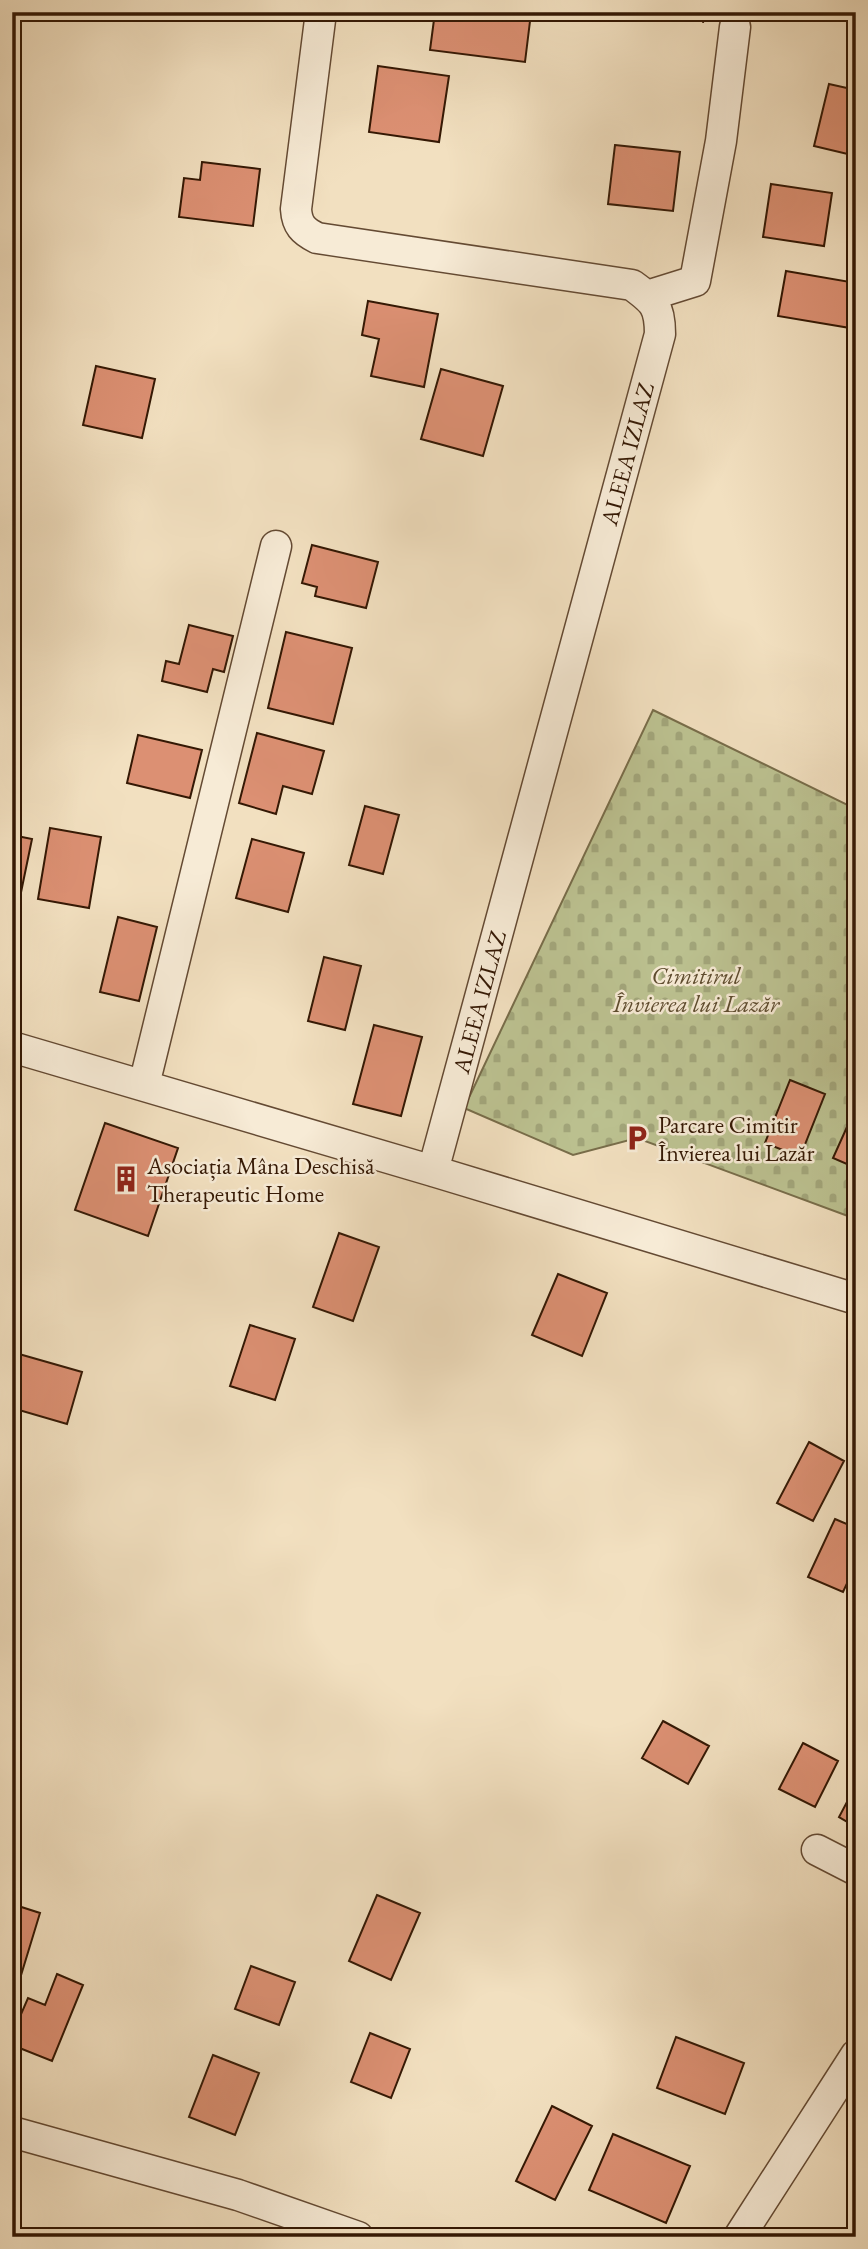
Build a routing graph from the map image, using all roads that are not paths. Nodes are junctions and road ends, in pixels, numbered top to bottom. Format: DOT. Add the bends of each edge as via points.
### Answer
graph roads {
  1 [pos="321,12"];
  2 [pos="735,27"];
  3 [pos="647,296"];
  4 [pos="276,546"];
  5 [pos="12,1047"];
  6 [pos="144,1085"];
  7 [pos="433,1171"];
  8 [pos="856,1299"];
  9 [pos="817,1850"];
  10 [pos="856,1870"];
  11 [pos="856,2055"];
  12 [pos="12,2132"];
  13 [pos="358,2237"];
  14 [pos="739,2237"];
  1 -- 3 [label="street" via="296,209 296,222 305,232 317,238 608,280 632,285"];
  2 -- 3 [label="street" via="721,141 695,281"];
  3 -- 7 [label="street, ALEEA IZLAZ" via="660,313 660,334"];
  4 -- 6 [label="street"];
  5 -- 6 [label="street"];
  6 -- 7 [label="street"];
  7 -- 8 [label="street"];
  9 -- 10 [label="street"];
  11 -- 14 [label="street"];
  12 -- 13 [label="street" via="238,2195"];
}
